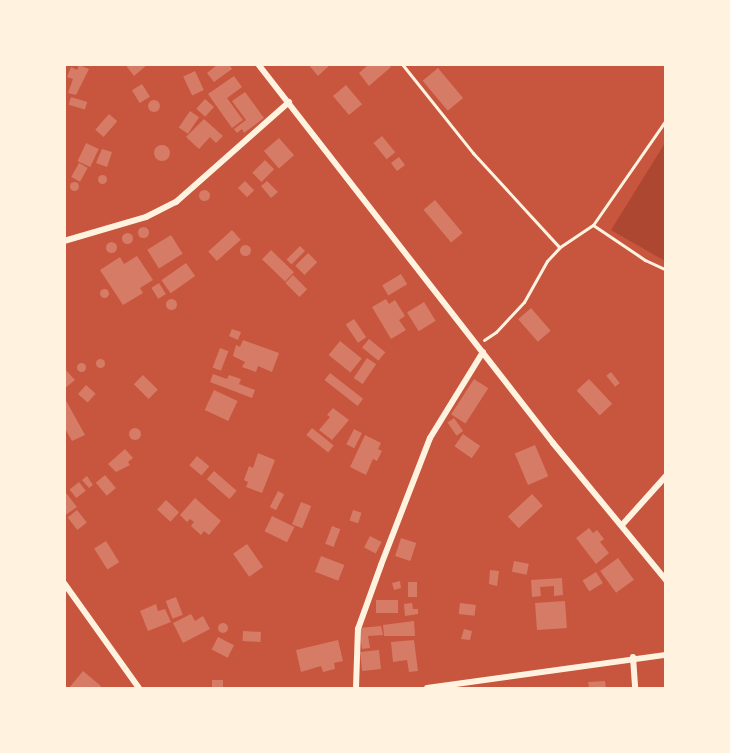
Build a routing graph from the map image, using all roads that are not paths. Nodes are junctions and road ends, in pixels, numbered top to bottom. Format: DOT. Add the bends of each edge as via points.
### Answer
graph roads {
  1 [pos="258,64"];
  2 [pos="289,102"];
  3 [pos="64,241"];
  4 [pos="483,352"];
  5 [pos="666,476"];
  6 [pos="622,525"];
  7 [pos="666,580"];
  8 [pos="64,583"];
  9 [pos="666,655"];
  10 [pos="633,657"];
  11 [pos="139,688"];
  12 [pos="356,688"];
  13 [pos="427,688"];
  14 [pos="635,688"];
  1 -- 2 [label="street"];
  2 -- 3 [label="street" via="176,202 146,217"];
  2 -- 4 [label="street"];
  4 -- 6 [label="street"];
  4 -- 12 [label="street" via="430,438 381,565 357,633"];
  5 -- 6 [label="street"];
  6 -- 7 [label="street"];
  8 -- 11 [label="street"];
  9 -- 10 [label="street"];
  10 -- 13 [label="street"];
  10 -- 14 [label="street"];
}
